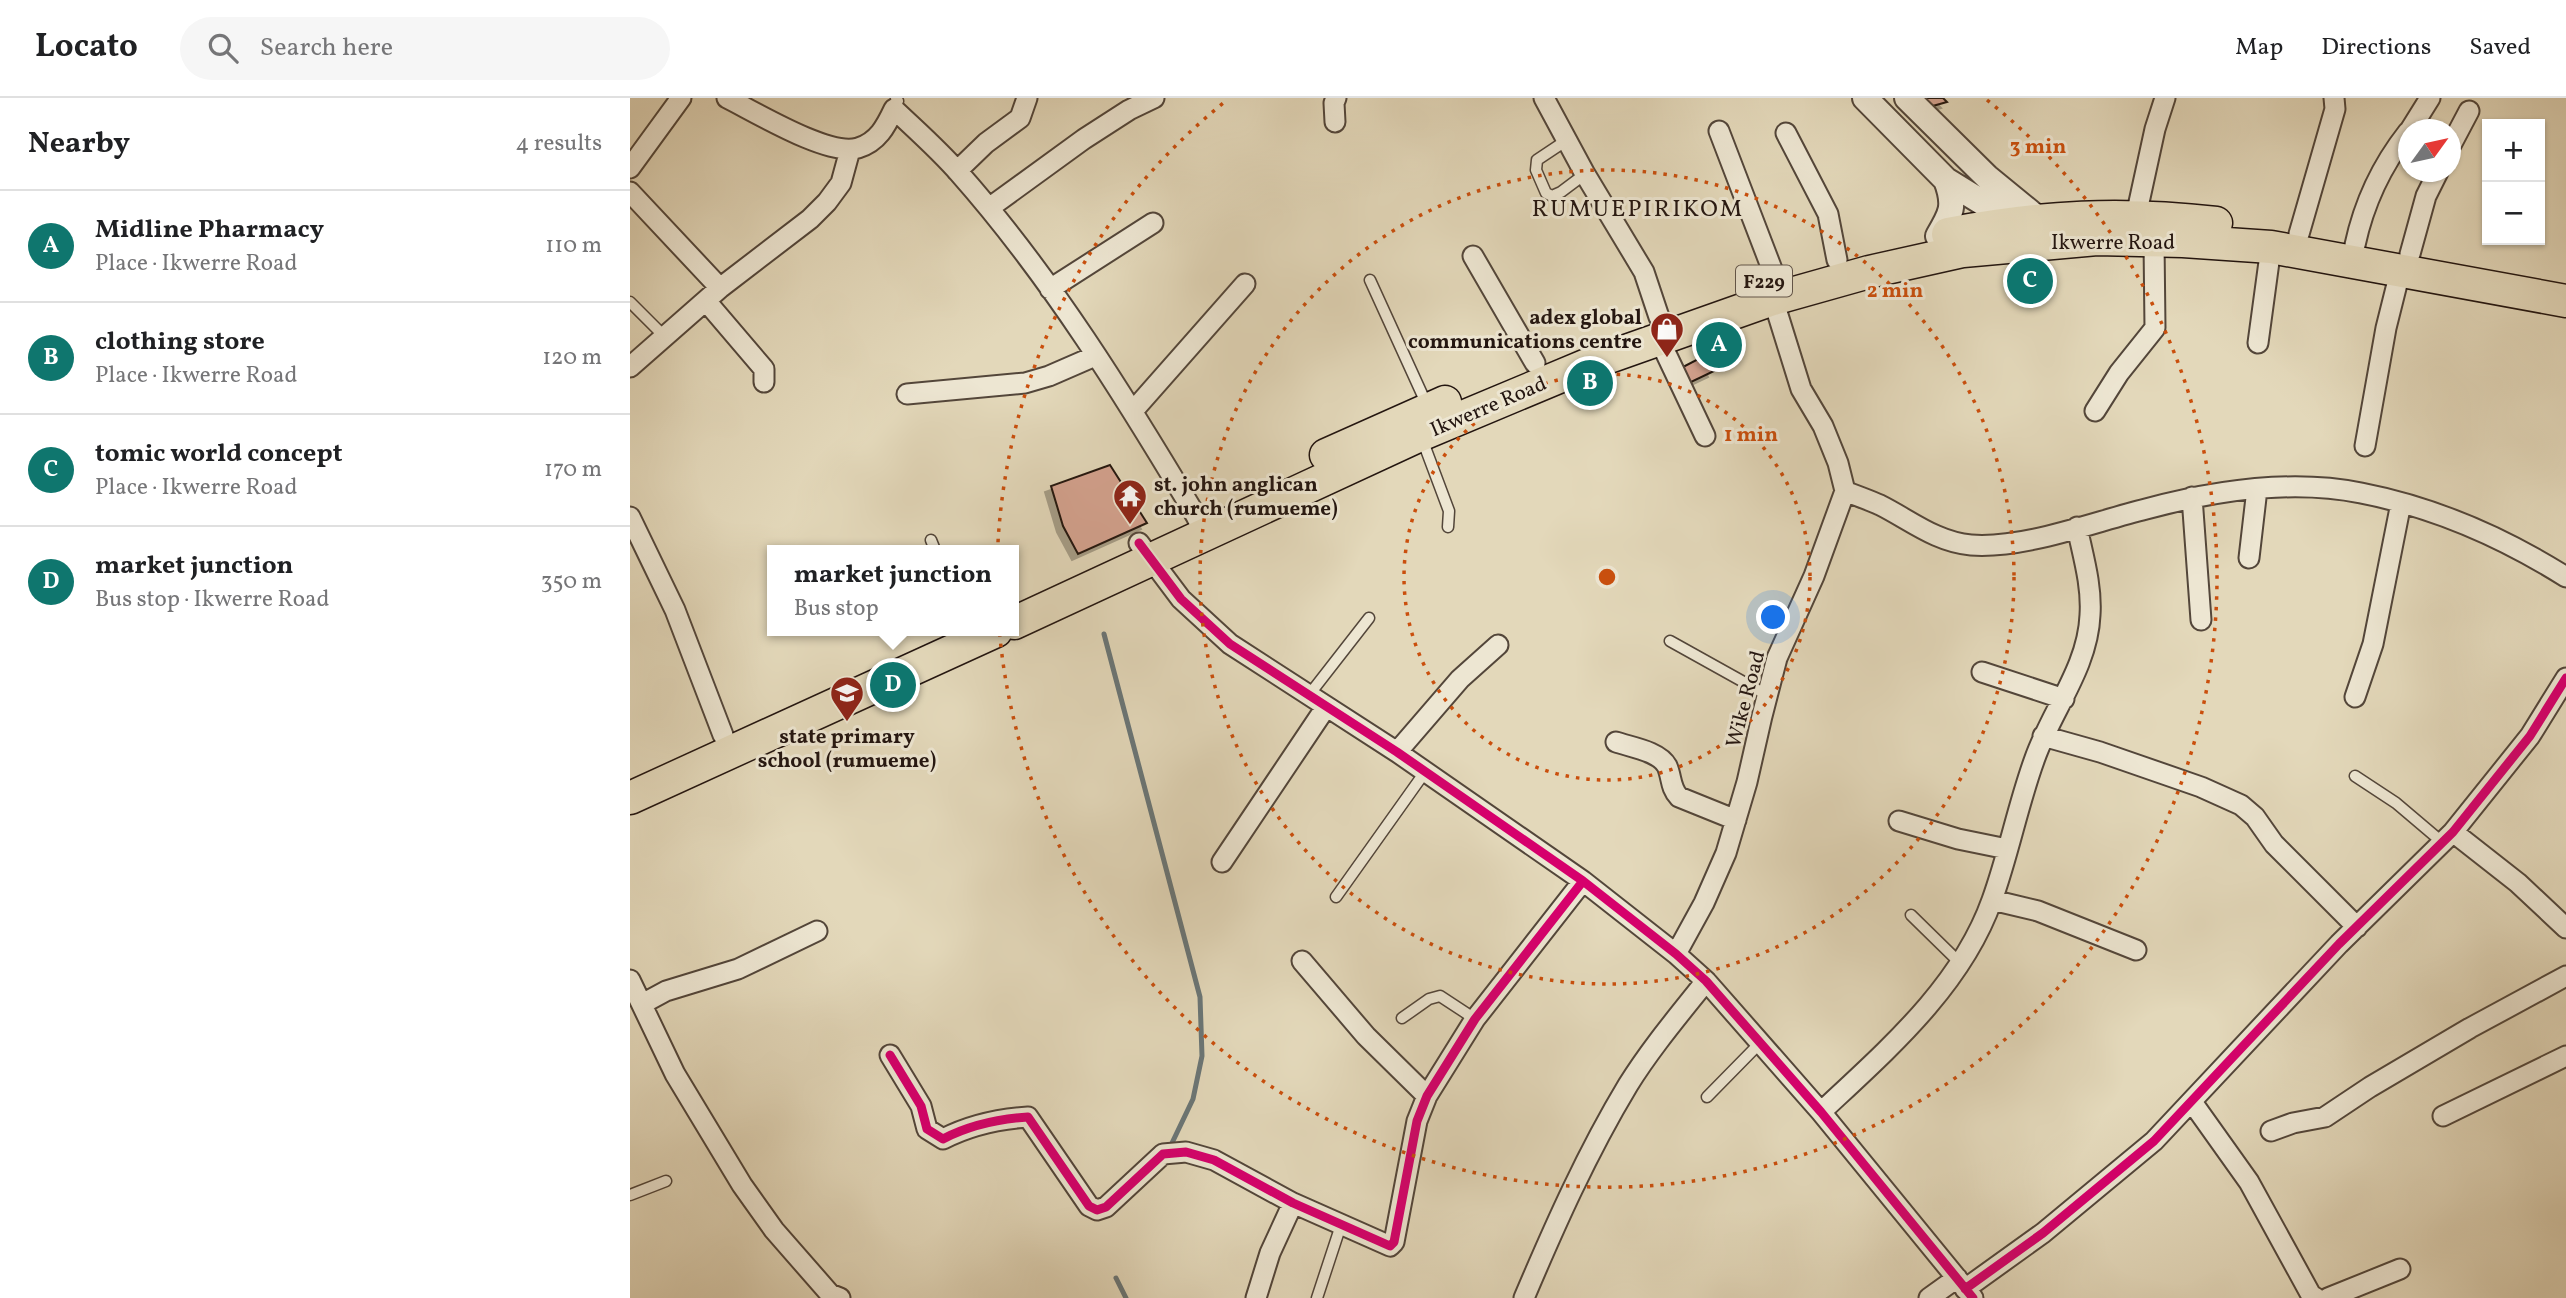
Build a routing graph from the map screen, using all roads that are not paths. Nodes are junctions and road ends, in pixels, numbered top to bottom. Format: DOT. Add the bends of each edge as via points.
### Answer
graph roads {
  1 [pos="681,98"];
  2 [pos="727,98"];
  3 [pos="1027,98"];
  4 [pos="1154,98"];
  5 [pos="1336,98"];
  6 [pos="1544,98"];
  7 [pos="1865,98"];
  8 [pos="1907,98"];
  9 [pos="2165,98"];
  10 [pos="2334,98"];
  11 [pos="2430,98"];
  12 [pos="897,101"];
  13 [pos="2469,111"];
  14 [pos="2417,119"];
  15 [pos="1335,122"];
  16 [pos="2461,127"];
  17 [pos="1719,131"];
  18 [pos="1786,133"];
  19 [pos="1567,140"];
  20 [pos="2398,148"];
  21 [pos="850,150"];
  22 [pos="630,168"];
  23 [pos="957,171"];
  24 [pos="1585,174"];
  25 [pos="1987,177"];
  26 [pos="1946,180"];
  27 [pos="2433,182"];
  28 [pos="630,192"];
  29 [pos="989,208"];
  30 [pos="2136,216"];
  31 [pos="1153,223"];
  32 [pos="2002,226"];
  33 [pos="2051,229"];
  34 [pos="2299,234"];
  35 [pos="2154,242"];
  36 [pos="1950,243"];
  37 [pos="2355,245"];
  38 [pos="2271,247"];
  39 [pos="1473,256"];
  40 [pos="1837,260"];
  41 [pos="2405,263"];
  42 [pos="1370,280"];
  43 [pos="1245,284"];
  44 [pos="2566,284"];
  45 [pos="1774,288"];
  46 [pos="1050,289"];
  47 [pos="713,295"];
  48 [pos="2566,301"];
  49 [pos="630,302"];
  50 [pos="1659,328"];
  51 [pos="665,337"];
  52 [pos="2258,343"];
  53 [pos="1095,356"];
  54 [pos="1535,363"];
  55 [pos="630,367"];
  56 [pos="764,382"];
  57 [pos="907,394"];
  58 [pos="1133,411"];
  59 [pos="2095,411"];
  60 [pos="1424,422"];
  61 [pos="1705,436"];
  62 [pos="2365,446"];
  63 [pos="2257,489"];
  64 [pos="1845,491"];
  65 [pos="2192,497"];
  66 [pos="2401,503"];
  67 [pos="630,517"];
  68 [pos="1200,525"];
  69 [pos="1448,527"];
  70 [pos="2077,527"];
  71 [pos="1144,551"];
  72 [pos="2249,558"];
  73 [pos="2566,577"];
  74 [pos="1019,597"];
  75 [pos="1370,618"];
  76 [pos="1019,620"];
  77 [pos="2201,620"];
  78 [pos="934,636"];
  79 [pos="985,636"];
  80 [pos="1670,641"];
  81 [pos="1498,645"];
  82 [pos="1982,672"];
  83 [pos="2566,678"];
  84 [pos="1309,695"];
  85 [pos="1767,695"];
  86 [pos="2356,697"];
  87 [pos="2064,699"];
  88 [pos="1326,706"];
  89 [pos="723,735"];
  90 [pos="2043,736"];
  91 [pos="1616,742"];
  92 [pos="1397,752"];
  93 [pos="1425,772"];
  94 [pos="630,776"];
  95 [pos="2354,776"];
  96 [pos="630,798"];
  97 [pos="1736,820"];
  98 [pos="1899,821"];
  99 [pos="2448,837"];
  100 [pos="2007,849"];
  101 [pos="1222,862"];
  102 [pos="1583,881"];
  103 [pos="1336,897"];
  104 [pos="1992,900"];
  105 [pos="1911,915"];
  106 [pos="2357,927"];
  107 [pos="2566,928"];
  108 [pos="817,931"];
  109 [pos="2136,950"];
  110 [pos="1676,954"];
  111 [pos="1302,961"];
  112 [pos="1960,963"];
  113 [pos="2566,976"];
  114 [pos="630,979"];
  115 [pos="1706,981"];
  116 [pos="642,1004"];
  117 [pos="1402,1018"];
  118 [pos="1475,1019"];
  119 [pos="1760,1043"];
  120 [pos="890,1055"];
  121 [pos="2566,1056"];
  122 [pos="1427,1096"];
  123 [pos="1707,1097"];
  124 [pos="2192,1102"];
  125 [pos="1821,1112"];
  126 [pos="2443,1116"];
  127 [pos="2271,1131"];
  128 [pos="666,1181"];
  129 [pos="630,1195"];
  130 [pos="1293,1203"];
  131 [pos="1341,1225"];
  132 [pos="2399,1269"];
  133 [pos="1965,1288"];
  134 [pos="840,1298"];
  135 [pos="1256,1298"];
  136 [pos="1317,1298"];
  137 [pos="1524,1298"];
  138 [pos="1928,1298"];
  139 [pos="2316,1298"];
  140 [pos="2328,1298"];
  1 -- 22 [label="street"];
  2 -- 21 [label="street" via="819,144"];
  3 -- 23 [label="street" via="1020,118"];
  4 -- 29 [label="street" via="1084,139"];
  5 -- 15 [label="street"];
  6 -- 19 [label="street"];
  7 -- 26 [label="street"];
  8 -- 25 [label="street"];
  9 -- 30 [label="street"];
  10 -- 34 [label="street"];
  11 -- 14 [label="street"];
  12 -- 21 [label="street" via="883,131 861,148"];
  12 -- 23 [label="street"];
  13 -- 16 [label="street"];
  17 -- 45 [label="street"];
  18 -- 40 [label="street" via="1828,214"];
  19 -- 24 [label="street"];
  19 -- 24 [label="lane" via="1537,160 1536,170 1546,193 1552,196"];
  20 -- 37 [label="street" via="2374,186"];
  21 -- 47 [label="street" via="841,183 827,202"];
  23 -- 29 [label="street"];
  24 -- 50 [label="street" via="1644,272"];
  25 -- 32 [label="street"];
  25 -- 33 [label="street"];
  26 -- 32 [label="street"];
  26 -- 36 [label="street" via="1952,208"];
  27 -- 41 [label="street"];
  28 -- 47 [label="street"];
  29 -- 46 [label="street"];
  30 -- 33 [label="main road, Ikwerre Road / F229"];
  30 -- 34 [label="main road, Ikwerre Road / F229"];
  31 -- 46 [label="street"];
  32 -- 33 [label="main road, Ikwerre Road / F229"];
  32 -- 36 [label="main road, Ikwerre Road / F229"];
  33 -- 35 [label="main road, Ikwerre Road / F229" via="2097,239"];
  34 -- 37 [label="main road, Ikwerre Road / F229"];
  35 -- 38 [label="main road, Ikwerre Road / F229"];
  35 -- 59 [label="street" via="2155,328"];
  36 -- 40 [label="main road, Ikwerre Road / F229"];
  36 -- 45 [label="main road, Ikwerre Road / F229" via="1869,272"];
  37 -- 41 [label="main road, Ikwerre Road / F229"];
  38 -- 41 [label="main road, Ikwerre Road / F229"];
  38 -- 52 [label="street"];
  39 -- 54 [label="street"];
  40 -- 45 [label="main road, Ikwerre Road / F229"];
  41 -- 44 [label="main road, Ikwerre Road / F229"];
  41 -- 48 [label="main road, Ikwerre Road / F229"];
  41 -- 62 [label="street" via="2386,328"];
  42 -- 60 [label="lane"];
  43 -- 58 [label="street"];
  45 -- 50 [label="main road, Ikwerre Road / F229"];
  45 -- 64 [label="street" via="1801,389 1823,426"];
  46 -- 53 [label="street"];
  47 -- 51 [label="street"];
  47 -- 56 [label="street" via="764,369"];
  49 -- 51 [label="lane"];
  50 -- 54 [label="main road, Ikwerre Road / F229"];
  50 -- 60 [label="main road, Ikwerre Road / F229" via="1520,392"];
  50 -- 61 [label="street"];
  51 -- 55 [label="street"];
  53 -- 57 [label="street" via="1025,383"];
  53 -- 58 [label="street"];
  54 -- 60 [label="main road, Ikwerre Road / F229"];
  58 -- 68 [label="street"];
  60 -- 68 [label="main road, Ikwerre Road / F229"];
  60 -- 69 [label="lane" via="1450,510"];
  63 -- 65 [label="street"];
  63 -- 66 [label="street" via="2360,492"];
  63 -- 72 [label="street"];
  64 -- 70 [label="street" via="1940,538 1965,544 2040,539"];
  64 -- 85 [label="street, Wike Road" via="1777,659"];
  65 -- 70 [label="street"];
  65 -- 77 [label="street"];
  66 -- 73 [label="street" via="2456,521"];
  66 -- 86 [label="street" via="2373,644"];
  67 -- 89 [label="street" via="676,610"];
  68 -- 71 [label="main road, Ikwerre Road / F229"];
  70 -- 87 [label="street" via="2090,587 2091,617"];
  71 -- 74 [label="main road, Ikwerre Road / F229"];
  71 -- 76 [label="main road, Ikwerre Road / F229"];
  71 -- 84 [label="street" via="1181,598 1230,643"];
  75 -- 84 [label="lane"];
  78 -- 89 [label="main road"];
  79 -- 96 [label="main road"];
  80 -- 85 [label="lane"];
  81 -- 92 [label="street" via="1460,679"];
  82 -- 87 [label="street"];
  83 -- 99 [label="street" via="2530,736"];
  84 -- 88 [label="street"];
  85 -- 97 [label="street, Wike Road"];
  87 -- 90 [label="street"];
  88 -- 92 [label="street"];
  88 -- 101 [label="street"];
  89 -- 94 [label="main road"];
  90 -- 100 [label="street"];
  90 -- 106 [label="street" via="2202,787 2241,805"];
  91 -- 97 [label="street" via="1659,758 1679,797"];
  92 -- 93 [label="street"];
  93 -- 102 [label="street"];
  93 -- 103 [label="lane"];
  95 -- 99 [label="lane"];
  97 -- 110 [label="street, Wike Road" via="1727,853"];
  98 -- 100 [label="street"];
  99 -- 106 [label="street"];
  99 -- 107 [label="street" via="2518,883"];
  100 -- 104 [label="street"];
  102 -- 110 [label="street"];
  102 -- 118 [label="street"];
  104 -- 109 [label="street" via="2038,911"];
  104 -- 112 [label="street"];
  105 -- 112 [label="lane"];
  106 -- 124 [label="street"];
  108 -- 116 [label="street" via="738,969 666,990"];
  110 -- 115 [label="street"];
  111 -- 122 [label="street" via="1366,1036"];
  112 -- 125 [label="street" via="1907,1030"];
  113 -- 127 [label="street" via="2470,1028 2325,1117"];
  114 -- 116 [label="street"];
  115 -- 119 [label="street"];
  115 -- 137 [label="street" via="1629,1083 1589,1156"];
  116 -- 134 [label="street" via="675,1074 741,1185 808,1270 830,1294"];
  117 -- 118 [label="lane" via="1440,996"];
  118 -- 122 [label="street"];
  119 -- 123 [label="lane"];
  119 -- 125 [label="street"];
  120 -- 130 [label="street" via="921,1106 927,1129 943,1139 968,1126 1028,1117 1089,1206 1097,1210 1106,1208 1163,1154 1186,1152 1214,1160"];
  121 -- 126 [label="street"];
  122 -- 131 [label="street" via="1417,1121 1392,1245"];
  124 -- 133 [label="street" via="2099,1188"];
  124 -- 139 [label="street" via="2249,1182"];
  125 -- 133 [label="street"];
  128 -- 129 [label="lane"];
  130 -- 131 [label="street"];
  130 -- 135 [label="street"];
  131 -- 136 [label="lane"];
  132 -- 140 [label="street"];
  133 -- 138 [label="street"];
}
